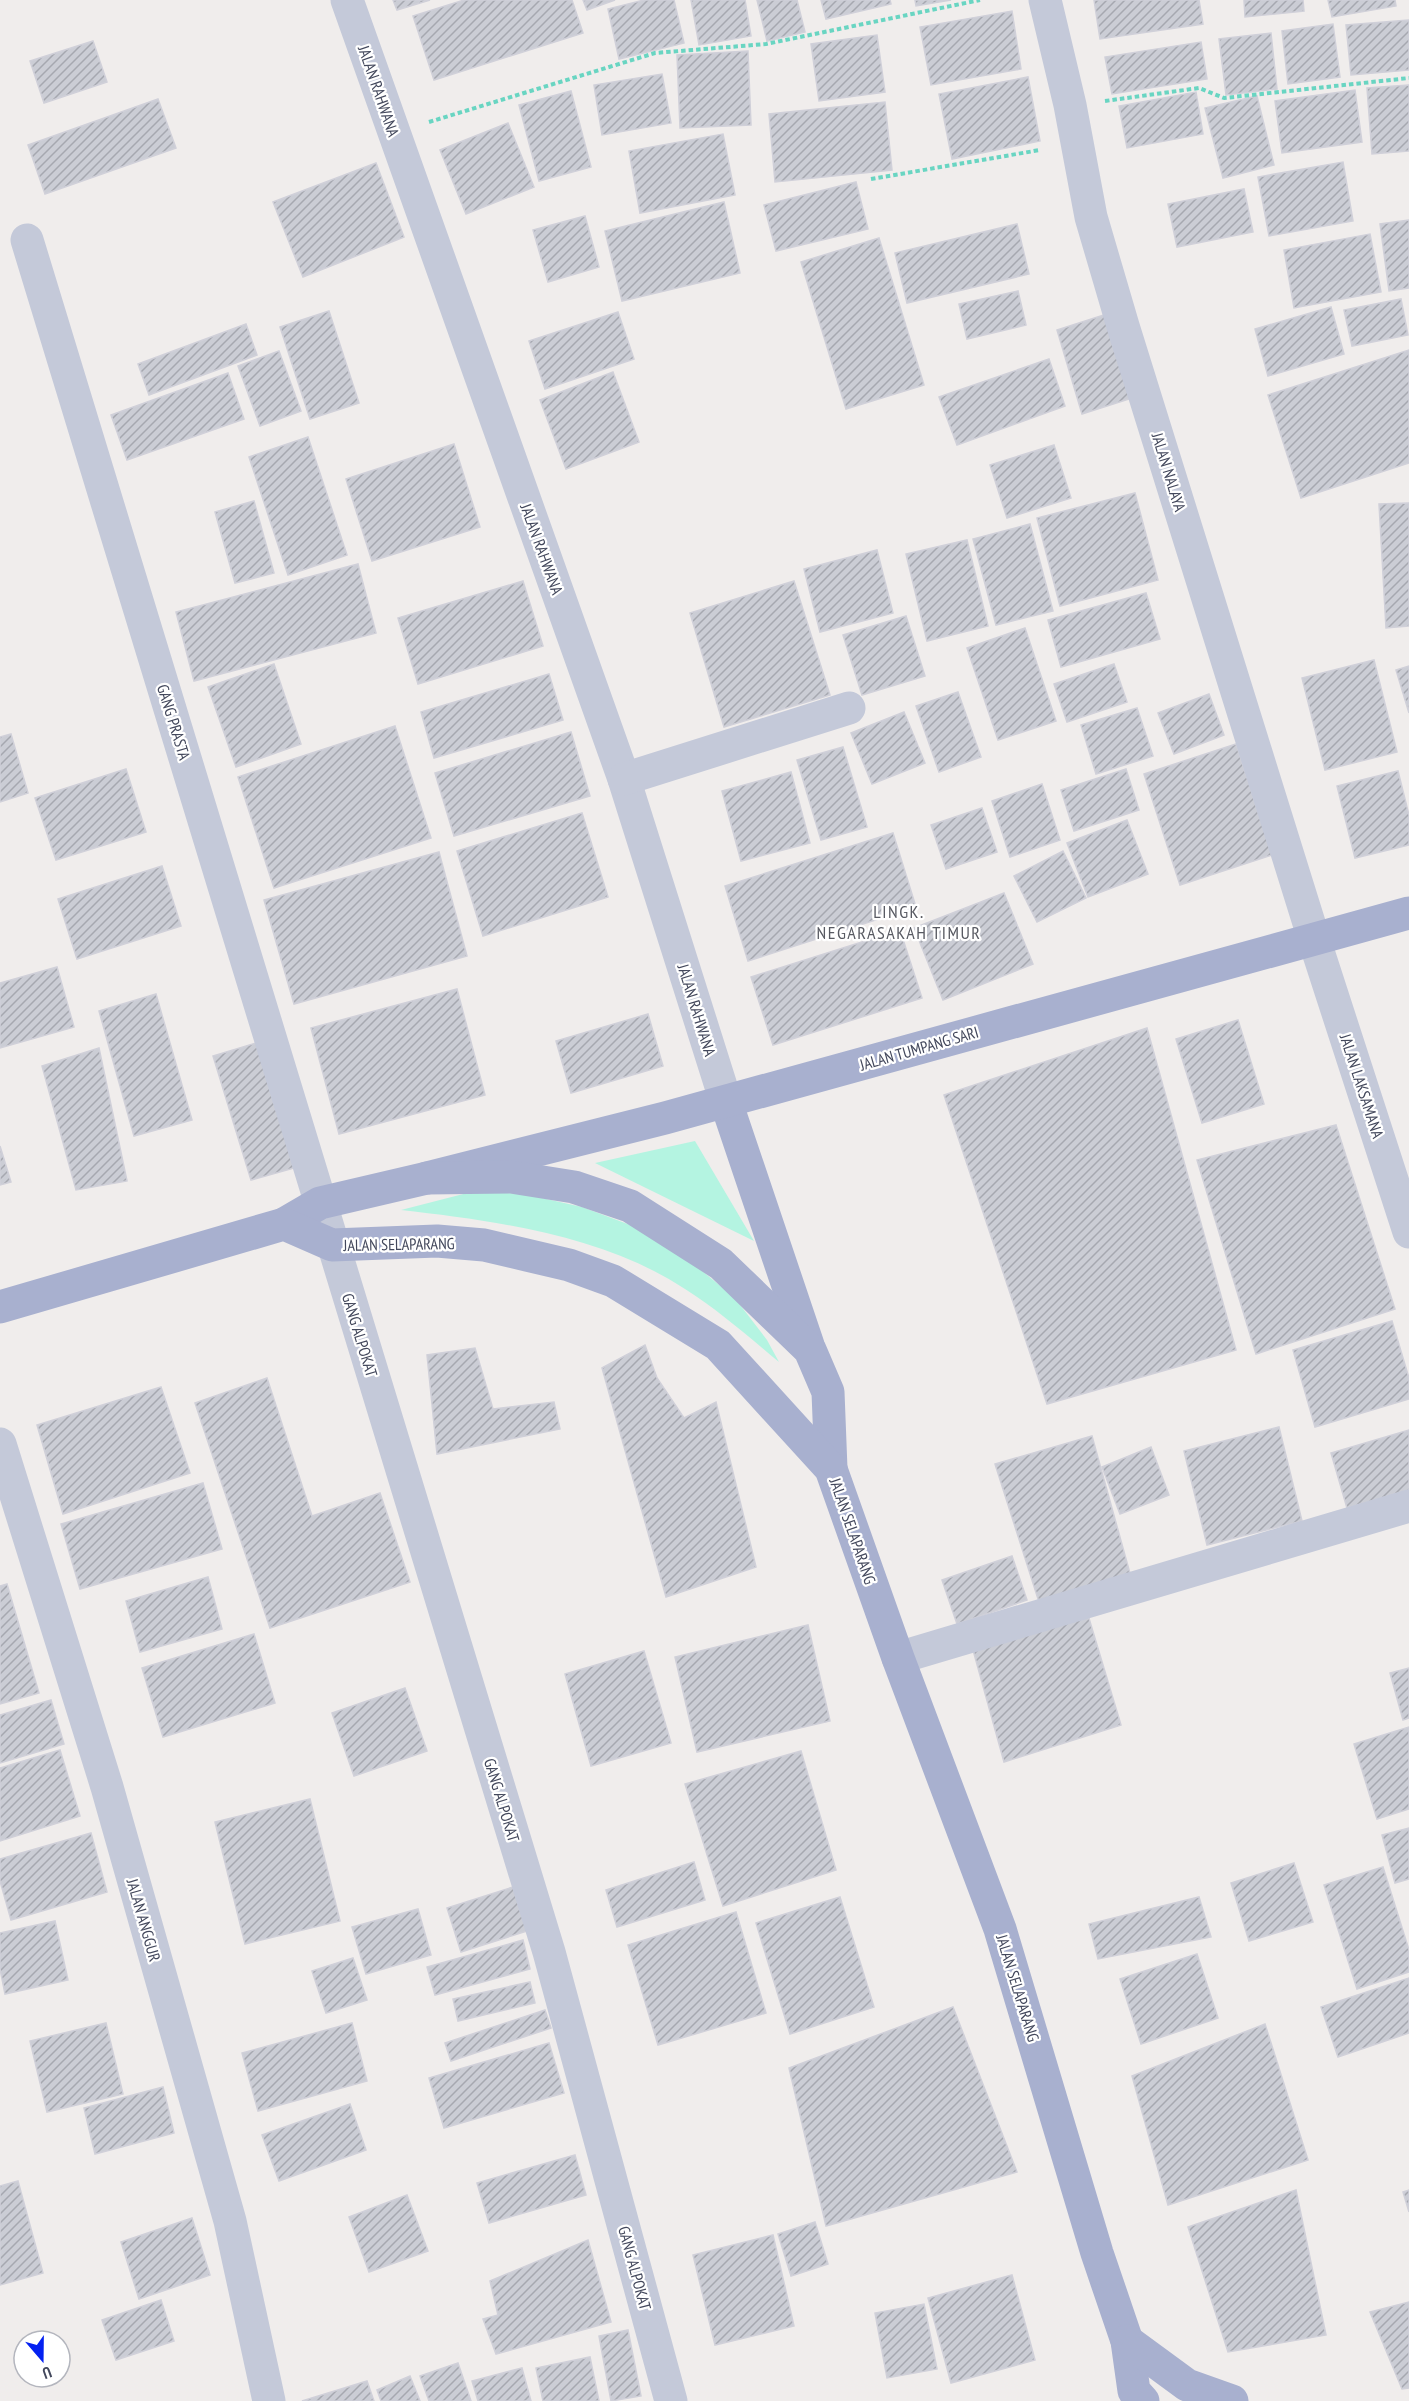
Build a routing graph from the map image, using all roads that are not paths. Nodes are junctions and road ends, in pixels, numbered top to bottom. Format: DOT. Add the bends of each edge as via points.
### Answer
graph roads {
  1 [pos="347,0"];
  2 [pos="1045,0"];
  3 [pos="27,240"];
  4 [pos="849,708"];
  5 [pos="624,779"];
  6 [pos="1409,913"];
  7 [pos="1314,939"];
  8 [pos="726,1102"];
  9 [pos="427,1178"];
  10 [pos="320,1203"];
  11 [pos="284,1224"];
  12 [pos="1409,1232"];
  13 [pos="332,1245"];
  14 [pos="0,1307"];
  15 [pos="810,1350"];
  16 [pos="0,1444"];
  17 [pos="831,1469"];
  18 [pos="1409,1506"];
  19 [pos="897,1658"];
  20 [pos="1127,2341"];
  21 [pos="269,2401"];
  22 [pos="671,2401"];
  23 [pos="1143,2401"];
  24 [pos="1232,2401"];
  1 -- 5 [label="street, JALAN RAHWANA"];
  2 -- 7 [label="street, JALAN NALAYA" via="1092,217 1123,326"];
  3 -- 10 [label="street, GANG PRASTA"];
  4 -- 5 [label="street"];
  5 -- 8 [label="street, JALAN RAHWANA"];
  6 -- 7 [label="main road, JALAN TUMPANG SARI"];
  7 -- 8 [label="main road, JALAN TUMPANG SARI"];
  7 -- 12 [label="street, JALAN LAKSAMANA"];
  8 -- 9 [label="main road, JALAN TUMPANG SARI"];
  8 -- 15 [label="main road"];
  9 -- 10 [label="main road, JALAN TUMPANG SARI"];
  9 -- 15 [label="main road, JALAN TUMPANG SARI" via="511,1177 574,1187 630,1206 721,1264"];
  10 -- 11 [label="main road, JALAN TUMPANG SARI"];
  10 -- 13 [label="street, GANG ALPOKAT"];
  11 -- 13 [label="main road, JALAN SELAPARANG"];
  11 -- 14 [label="main road"];
  13 -- 17 [label="main road, JALAN SELAPARANG" via="437,1241 484,1245 569,1265 613,1281 718,1345"];
  13 -- 22 [label="street, GANG ALPOKAT" via="549,1952"];
  15 -- 17 [label="main road, JALAN TUMPANG SARI" via="828,1392"];
  16 -- 21 [label="street, JALAN ANGGUR" via="107,1787 230,2221"];
  17 -- 19 [label="main road, JALAN SELAPARANG"];
  18 -- 19 [label="street"];
  19 -- 20 [label="main road, JALAN SELAPARANG" via="1000,1929"];
  20 -- 23 [label="main road, JALAN SELAPARANG" via="1134,2391"];
  20 -- 24 [label="main road" via="1187,2385"];
}
